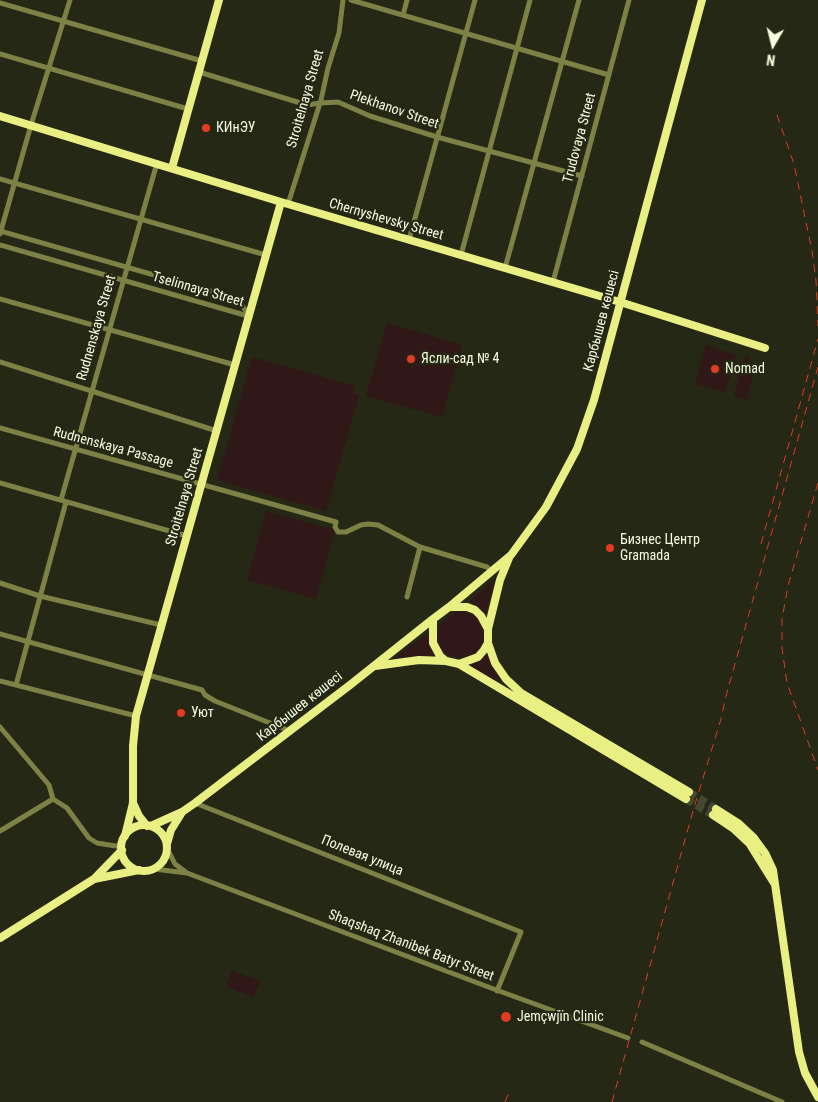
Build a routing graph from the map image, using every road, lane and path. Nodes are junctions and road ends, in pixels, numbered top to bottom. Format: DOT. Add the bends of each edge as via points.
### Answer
graph roads {
  1 [pos="70,0"];
  2 [pos="219,0"];
  3 [pos="343,0"];
  4 [pos="351,0"];
  5 [pos="407,0"];
  6 [pos="475,0"];
  7 [pos="530,0"];
  8 [pos="579,0"];
  9 [pos="629,0"];
  10 [pos="702,0"];
  11 [pos="0,2"];
  12 [pos="363,2"];
  13 [pos="403,15"];
  14 [pos="63,21"];
  15 [pos="466,33"];
  16 [pos="517,48"];
  17 [pos="0,54"];
  18 [pos="202,61"];
  19 [pos="562,61"];
  20 [pos="48,68"];
  21 [pos="199,72"];
  22 [pos="609,75"];
  23 [pos="320,102"];
  24 [pos="188,109"];
  25 [pos="0,116"];
  26 [pos="31,125"];
  27 [pos="438,137"];
  28 [pos="488,151"];
  29 [pos="157,163"];
  30 [pos="534,163"];
  31 [pos="172,168"];
  32 [pos="582,176"];
  33 [pos="0,179"];
  34 [pos="14,184"];
  35 [pos="284,203"];
  36 [pos="141,219"];
  37 [pos="0,232"];
  38 [pos="409,240"];
  39 [pos="0,246"];
  40 [pos="266,255"];
  41 [pos="461,255"];
  42 [pos="127,268"];
  43 [pos="506,268"];
  44 [pos="124,280"];
  45 [pos="553,282"];
  46 [pos="0,299"];
  47 [pos="620,302"];
  48 [pos="248,316"];
  49 [pos="110,330"];
  50 [pos="765,348"];
  51 [pos="0,362"];
  52 [pos="235,365"];
  53 [pos="92,391"];
  54 [pos="0,428"];
  55 [pos="217,431"];
  56 [pos="76,450"];
  57 [pos="0,483"];
  58 [pos="202,484"];
  59 [pos="64,501"];
  60 [pos="187,536"];
  61 [pos="420,547"];
  62 [pos="510,554"];
  63 [pos="492,572"];
  64 [pos="0,583"];
  65 [pos="40,596"];
  66 [pos="407,598"];
  67 [pos="449,607"];
  68 [pos="433,619"];
  69 [pos="162,625"];
  70 [pos="488,629"];
  71 [pos="0,634"];
  72 [pos="28,642"];
  73 [pos="488,643"];
  74 [pos="446,660"];
  75 [pos="459,664"];
  76 [pos="373,666"];
  77 [pos="147,674"];
  78 [pos="0,681"];
  79 [pos="16,685"];
  80 [pos="136,716"];
  81 [pos="0,727"];
  82 [pos="290,731"];
  83 [pos="52,799"];
  84 [pos="195,802"];
  85 [pos="133,803"];
  86 [pos="182,812"];
  87 [pos="715,812"];
  88 [pos="149,826"];
  89 [pos="0,831"];
  90 [pos="125,836"];
  91 [pos="167,846"];
  92 [pos="122,849"];
  93 [pos="154,869"];
  94 [pos="139,870"];
  95 [pos="187,873"];
  96 [pos="94,880"];
  97 [pos="0,938"];
  98 [pos="497,991"];
  99 [pos="628,1038"];
  100 [pos="642,1042"];
  101 [pos="818,1097"];
  102 [pos="782,1102"];
  1 -- 14 [label="street"];
  2 -- 18 [label="main road"];
  3 -- 23 [label="street, Stroitelnaya Street" via="339,33"];
  4 -- 12 [label="street"];
  5 -- 13 [label="street"];
  6 -- 15 [label="street"];
  7 -- 16 [label="street"];
  8 -- 19 [label="street"];
  9 -- 22 [label="street, Trudovaya Street"];
  10 -- 47 [label="main road, Карбышев көшесі"];
  11 -- 14 [label="street"];
  12 -- 13 [label="street"];
  13 -- 15 [label="street"];
  14 -- 18 [label="street"];
  14 -- 20 [label="street"];
  15 -- 16 [label="street"];
  15 -- 27 [label="street"];
  16 -- 19 [label="street"];
  16 -- 28 [label="street"];
  17 -- 20 [label="street"];
  18 -- 21 [label="main road"];
  19 -- 22 [label="street"];
  19 -- 30 [label="street"];
  20 -- 24 [label="street"];
  20 -- 26 [label="street"];
  21 -- 23 [label="street, Plekhanov Street" via="307,105"];
  21 -- 24 [label="main road"];
  22 -- 32 [label="street, Trudovaya Street"];
  23 -- 27 [label="street, Plekhanov Street" via="338,102 370,116"];
  23 -- 35 [label="street, Stroitelnaya Street"];
  24 -- 31 [label="main road"];
  25 -- 26 [label="main road, Chernyshevsky Street"];
  26 -- 29 [label="main road, Chernyshevsky Street"];
  26 -- 34 [label="street"];
  27 -- 28 [label="street, Plekhanov Street"];
  27 -- 38 [label="street"];
  28 -- 30 [label="street, Plekhanov Street"];
  28 -- 41 [label="street"];
  29 -- 31 [label="main road, Chernyshevsky Street"];
  29 -- 36 [label="street, Rudnenskaya Street"];
  30 -- 32 [label="street, Plekhanov Street"];
  30 -- 43 [label="street"];
  31 -- 35 [label="main road, Chernyshevsky Street"];
  32 -- 45 [label="street, Trudovaya Street"];
  33 -- 34 [label="street"];
  34 -- 36 [label="street"];
  34 -- 37 [label="street"];
  35 -- 38 [label="main road, Chernyshevsky Street"];
  35 -- 40 [label="main road, Stroitelnaya Street"];
  36 -- 40 [label="street"];
  36 -- 42 [label="street, Rudnenskaya Street"];
  37 -- 42 [label="street, Tselinnaya Street"];
  38 -- 41 [label="main road, Chernyshevsky Street"];
  39 -- 44 [label="street, Tselinnaya Street"];
  40 -- 48 [label="main road, Stroitelnaya Street"];
  41 -- 43 [label="main road, Chernyshevsky Street"];
  42 -- 44 [label="street, Rudnenskaya Street"];
  42 -- 48 [label="street, Tselinnaya Street" via="238,299"];
  43 -- 45 [label="main road, Chernyshevsky Street"];
  44 -- 48 [label="street, Tselinnaya Street"];
  44 -- 49 [label="street, Rudnenskaya Street"];
  45 -- 47 [label="main road, Chernyshevsky Street"];
  46 -- 49 [label="street"];
  47 -- 50 [label="main road, Chernyshevsky Street"];
  47 -- 62 [label="main road, Карбышев көшесі" via="594,400 577,449 546,507"];
  48 -- 52 [label="main road, Stroitelnaya Street"];
  49 -- 52 [label="street"];
  49 -- 53 [label="street, Rudnenskaya Street"];
  51 -- 53 [label="street"];
  52 -- 55 [label="main road, Stroitelnaya Street"];
  53 -- 55 [label="street"];
  53 -- 56 [label="street, Rudnenskaya Street"];
  54 -- 56 [label="street, Rudnenskaya Passage"];
  55 -- 58 [label="main road, Stroitelnaya Street"];
  56 -- 58 [label="street, Rudnenskaya Passage"];
  56 -- 59 [label="street, Rudnenskaya Street"];
  57 -- 59 [label="street"];
  58 -- 60 [label="main road, Stroitelnaya Street"];
  58 -- 61 [label="street, Rudnenskaya Passage" via="336,522 338,532 361,525 378,526"];
  59 -- 60 [label="street"];
  59 -- 65 [label="street, Rudnenskaya Street"];
  60 -- 69 [label="main road, Stroitelnaya Street"];
  61 -- 63 [label="street" via="487,567"];
  61 -- 66 [label="street"];
  62 -- 63 [label="main road, Карбышев көшесі"];
  62 -- 70 [label="main road"];
  63 -- 67 [label="main road, Карбышев көшесі"];
  64 -- 65 [label="street"];
  65 -- 69 [label="street"];
  65 -- 72 [label="street, Rudnenskaya Street"];
  67 -- 68 [label="main road"];
  67 -- 70 [label="main road" via="475,610"];
  68 -- 74 [label="main road" via="433,643"];
  68 -- 76 [label="main road, Карбышев көшесі"];
  69 -- 77 [label="main road, Stroitelnaya Street"];
  70 -- 73 [label="main road"];
  71 -- 72 [label="street"];
  72 -- 77 [label="street"];
  72 -- 79 [label="street, Rudnenskaya Street"];
  73 -- 75 [label="main road" via="478,657"];
  73 -- 75 [label="main road" via="506,680 521,693 688,796"];
  74 -- 75 [label="main road"];
  74 -- 76 [label="main road"];
  76 -- 82 [label="main road, Карбышев көшесі"];
  77 -- 80 [label="main road, Stroitelnaya Street"];
  77 -- 82 [label="street" via="202,690 215,701"];
  78 -- 79 [label="street"];
  79 -- 80 [label="street"];
  80 -- 85 [label="main road, Stroitelnaya Street"];
  81 -- 83 [label="street" via="49,785"];
  82 -- 84 [label="main road, Карбышев көшесі"];
  83 -- 89 [label="street"];
  83 -- 92 [label="street" via="67,808 89,838"];
  84 -- 86 [label="main road, Карбышев көшесі"];
  84 -- 98 [label="street, Полевая улица" via="520,932"];
  85 -- 88 [label="main road"];
  85 -- 90 [label="main road, Stroitelnaya Street"];
  86 -- 88 [label="main road"];
  86 -- 91 [label="main road" via="171,830"];
  87 -- 101 [label="main road" via="738,823 754,838 773,870 799,1052 805,1073"];
  88 -- 90 [label="main road" via="134,828"];
  88 -- 91 [label="main road" via="162,833"];
  90 -- 92 [label="main road"];
  91 -- 93 [label="main road" via="164,860"];
  91 -- 95 [label="street, Shaqshaq Zhanibek Batyr Street" via="175,864"];
  92 -- 94 [label="main road" via="127,863"];
  92 -- 96 [label="main road"];
  93 -- 94 [label="main road"];
  93 -- 95 [label="street, Shaqshaq Zhanibek Batyr Street"];
  94 -- 96 [label="main road"];
  95 -- 98 [label="street, Shaqshaq Zhanibek Batyr Street"];
  96 -- 97 [label="main road"];
  98 -- 99 [label="street, Shaqshaq Zhanibek Batyr Street"];
  100 -- 102 [label="street"];
}
